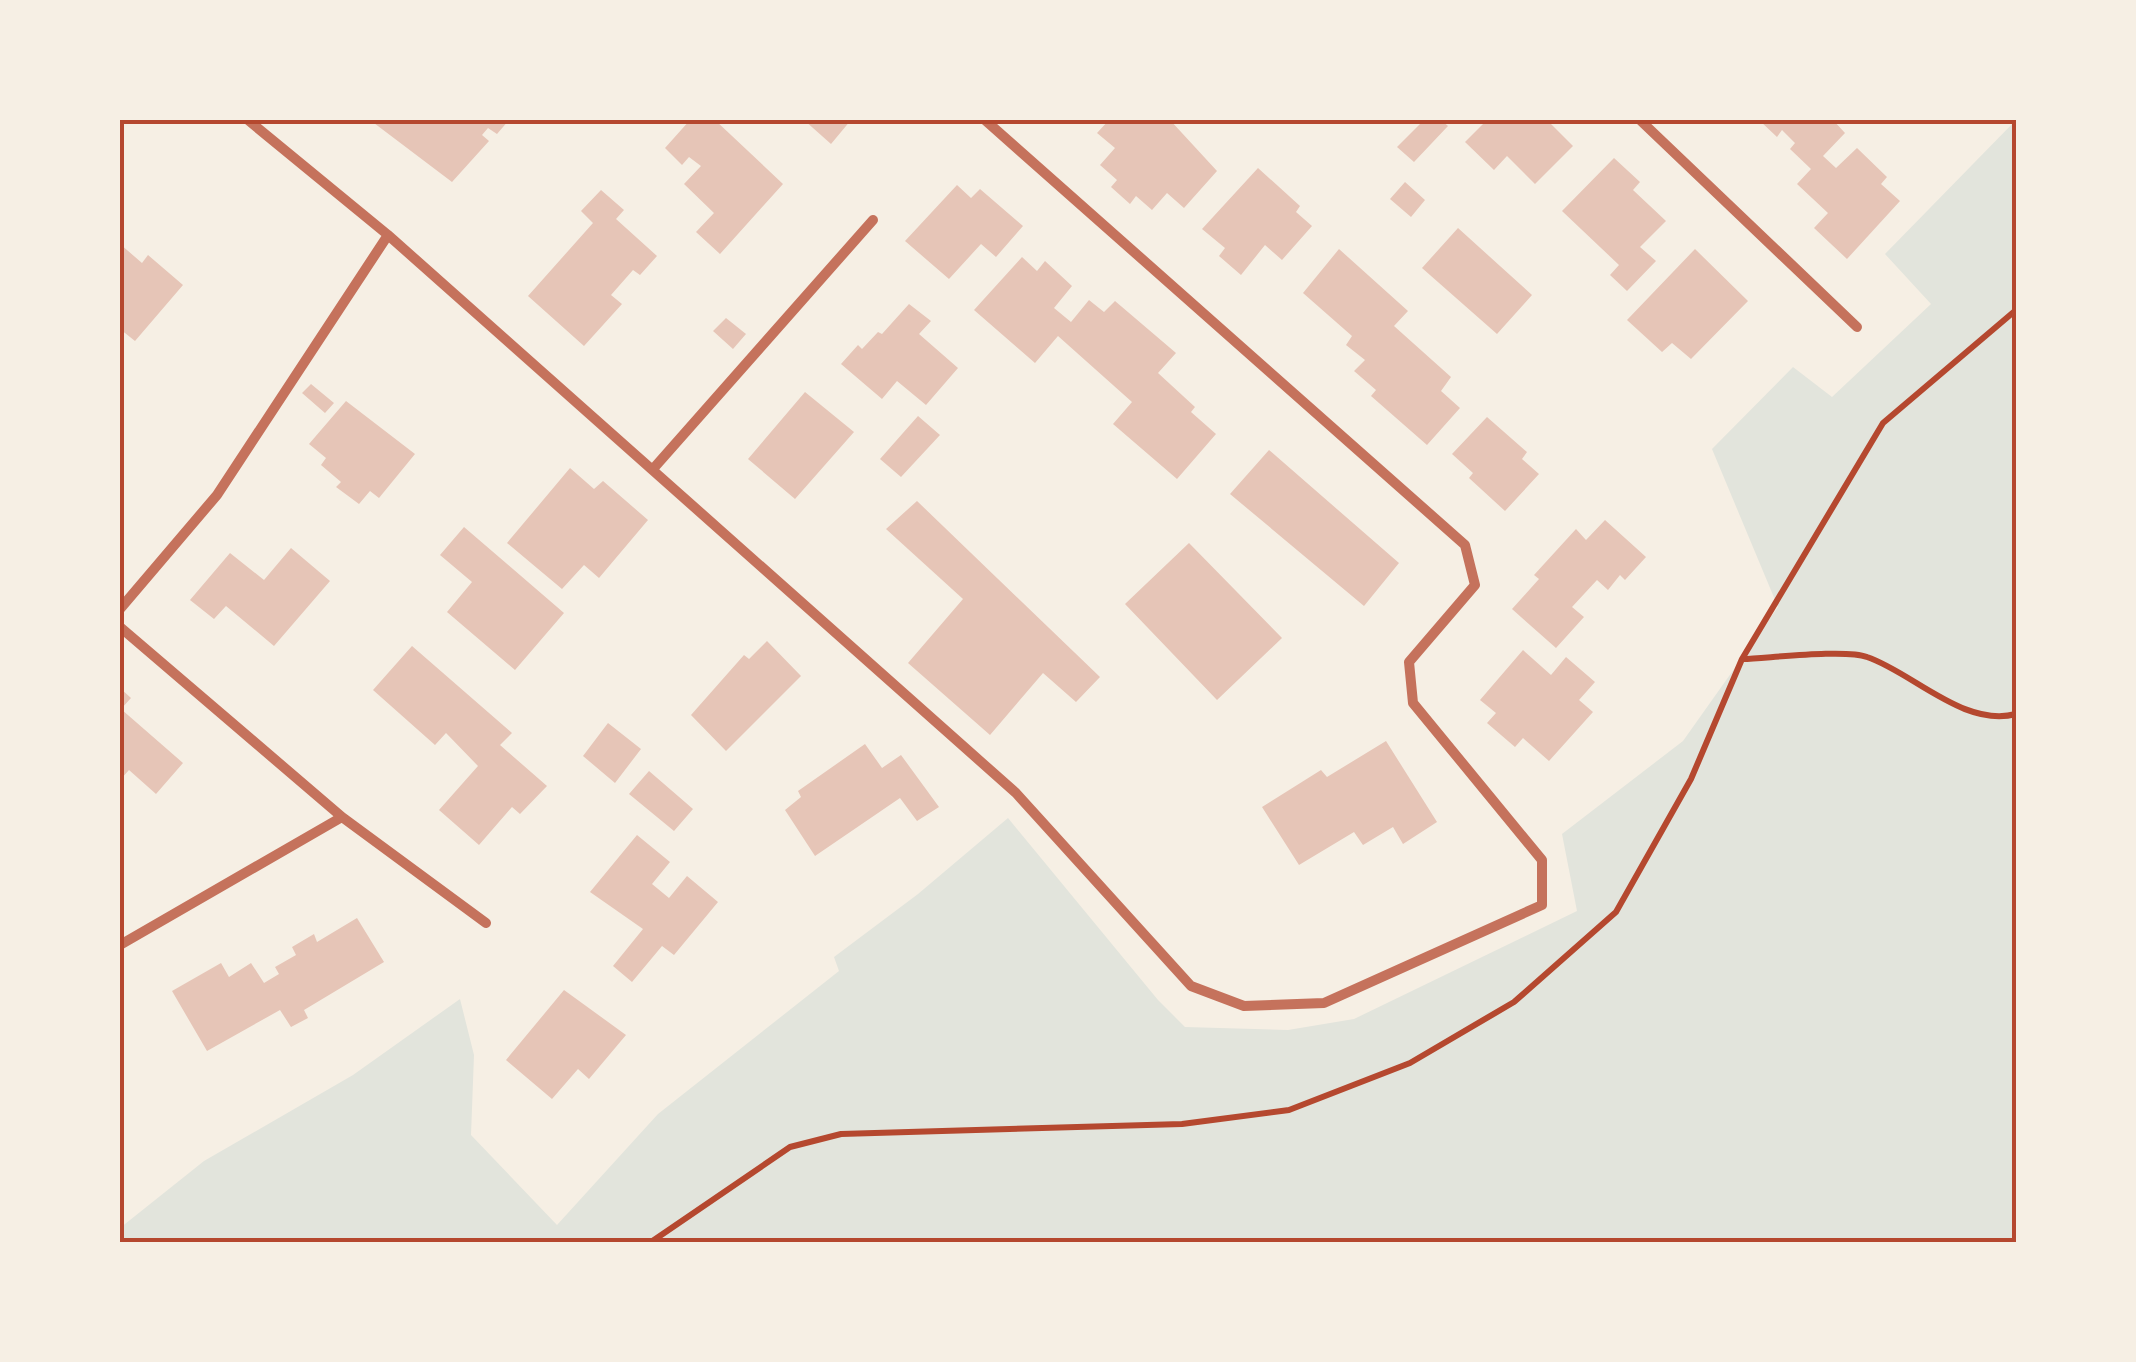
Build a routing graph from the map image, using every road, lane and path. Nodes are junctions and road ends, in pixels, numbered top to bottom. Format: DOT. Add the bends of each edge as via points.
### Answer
graph roads {
  1 [pos="248,120"];
  2 [pos="985,120"];
  3 [pos="1640,120"];
  4 [pos="873,220"];
  5 [pos="388,235"];
  6 [pos="2016,310"];
  7 [pos="1857,327"];
  8 [pos="653,469"];
  9 [pos="120,608"];
  10 [pos="120,626"];
  11 [pos="1742,659"];
  12 [pos="2016,714"];
  13 [pos="342,818"];
  14 [pos="486,923"];
  15 [pos="120,945"];
  16 [pos="651,1242"];
  1 -- 5 [label="street"];
  2 -- 8 [label="street" via="1465,546 1475,585 1409,662 1414,703 1542,860 1542,905 1324,1003 1244,1006 1191,986 1016,793"];
  3 -- 7 [label="street"];
  4 -- 8 [label="street"];
  5 -- 8 [label="street"];
  5 -- 9 [label="street" via="217,495"];
  6 -- 11 [label="path" via="1882,422"];
  10 -- 13 [label="street"];
  11 -- 12 [label="path" via="1866,656 1934,697 2003,718"];
  11 -- 16 [label="path" via="1692,779 1616,912 1514,1002 1410,1063 1290,1110 1182,1124 840,1134 790,1147"];
  13 -- 14 [label="street"];
  13 -- 15 [label="street"];
}
